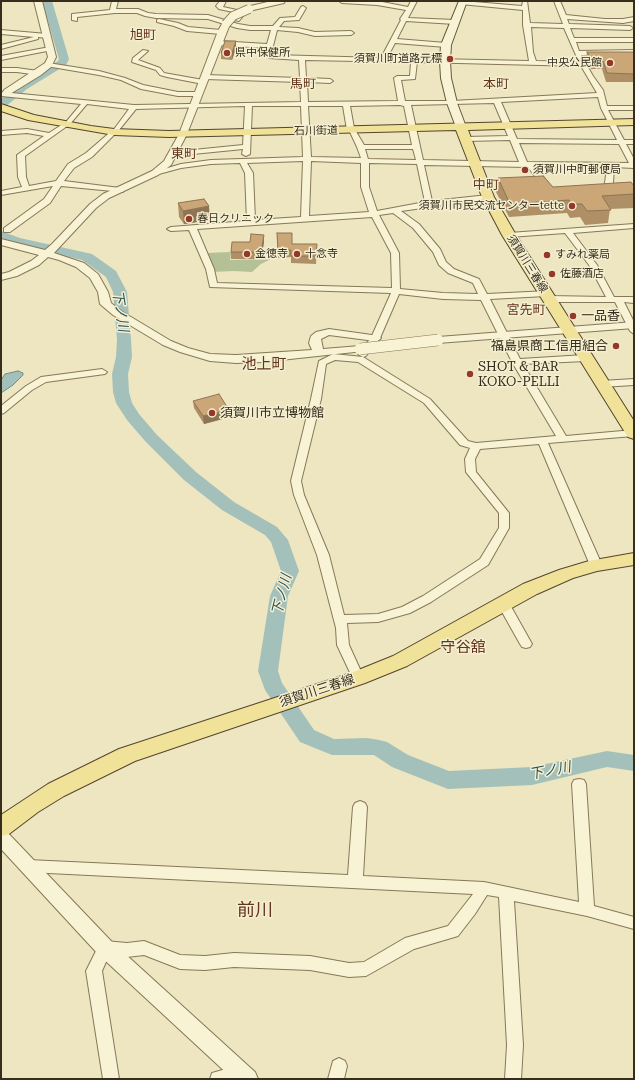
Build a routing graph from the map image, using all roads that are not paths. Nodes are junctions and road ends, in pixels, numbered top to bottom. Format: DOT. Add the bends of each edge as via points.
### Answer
graph roads {
  1 [pos="38,1"];
  2 [pos="115,1"];
  3 [pos="223,1"];
  4 [pos="281,1"];
  5 [pos="342,1"];
  6 [pos="414,1"];
  7 [pos="557,1"];
  8 [pos="462,2"];
  9 [pos="525,4"];
  10 [pos="303,8"];
  11 [pos="410,9"];
  12 [pos="113,11"];
  13 [pos="563,18"];
  14 [pos="403,19"];
  15 [pos="634,19"];
  16 [pos="75,20"];
  17 [pos="455,22"];
  18 [pos="233,24"];
  19 [pos="526,25"];
  20 [pos="568,26"];
  21 [pos="275,28"];
  22 [pos="630,28"];
  23 [pos="222,31"];
  24 [pos="1,32"];
  25 [pos="351,33"];
  26 [pos="29,34"];
  27 [pos="46,36"];
  28 [pos="1,40"];
  29 [pos="573,40"];
  30 [pos="634,40"];
  31 [pos="393,41"];
  32 [pos="218,43"];
  33 [pos="446,45"];
  34 [pos="270,46"];
  35 [pos="1,47"];
  36 [pos="50,49"];
  37 [pos="145,51"];
  38 [pos="634,52"];
  39 [pos="577,53"];
  40 [pos="302,57"];
  41 [pos="1,58"];
  42 [pos="383,60"];
  43 [pos="414,61"];
  44 [pos="445,61"];
  45 [pos="533,62"];
  46 [pos="583,64"];
  47 [pos="48,65"];
  48 [pos="1,70"];
  49 [pos="38,73"];
  50 [pos="204,79"];
  51 [pos="304,81"];
  52 [pos="330,81"];
  53 [pos="4,92"];
  54 [pos="198,94"];
  55 [pos="602,95"];
  56 [pos="17,96"];
  57 [pos="497,102"];
  58 [pos="85,103"];
  59 [pos="1,104"];
  60 [pos="249,104"];
  61 [pos="305,104"];
  62 [pos="346,104"];
  63 [pos="405,104"];
  64 [pos="452,104"];
  65 [pos="194,106"];
  66 [pos="1,107"];
  67 [pos="134,107"];
  68 [pos="604,108"];
  69 [pos="634,108"];
  70 [pos="612,122"];
  71 [pos="634,122"];
  72 [pos="66,125"];
  73 [pos="507,125"];
  74 [pos="413,128"];
  75 [pos="352,130"];
  76 [pos="306,131"];
  77 [pos="114,132"];
  78 [pos="247,132"];
  79 [pos="1,133"];
  80 [pos="463,133"];
  81 [pos="183,134"];
  82 [pos="50,135"];
  83 [pos="514,139"];
  84 [pos="622,142"];
  85 [pos="634,142"];
  86 [pos="361,146"];
  87 [pos="246,147"];
  88 [pos="416,147"];
  89 [pos="173,154"];
  90 [pos="307,159"];
  91 [pos="244,161"];
  92 [pos="364,161"];
  93 [pos="420,163"];
  94 [pos="476,164"];
  95 [pos="527,164"];
  96 [pos="611,165"];
  97 [pos="634,166"];
  98 [pos="155,173"];
  99 [pos="60,183"];
  100 [pos="26,188"];
  101 [pos="120,190"];
  102 [pos="1,192"];
  103 [pos="614,192"];
  104 [pos="488,197"];
  105 [pos="554,197"];
  106 [pos="429,204"];
  107 [pos="396,211"];
  108 [pos="374,214"];
  109 [pos="305,218"];
  110 [pos="251,223"];
  111 [pos="634,226"];
  112 [pos="192,227"];
  113 [pos="171,229"];
  114 [pos="6,230"];
  115 [pos="567,230"];
  116 [pos="509,235"];
  117 [pos="1,242"];
  118 [pos="47,254"];
  119 [pos="1,277"];
  120 [pos="396,291"];
  121 [pos="548,296"];
  122 [pos="484,297"];
  123 [pos="614,299"];
  124 [pos="634,300"];
  125 [pos="633,327"];
  126 [pos="567,329"];
  127 [pos="503,334"];
  128 [pos="375,338"];
  129 [pos="319,353"];
  130 [pos="360,354"];
  131 [pos="585,358"];
  132 [pos="517,362"];
  133 [pos="102,372"];
  134 [pos="634,382"];
  135 [pos="601,384"];
  136 [pos="1,411"];
  137 [pos="634,434"];
  138 [pos="563,439"];
  139 [pos="543,442"];
  140 [pos="476,446"];
  141 [pos="634,559"];
  142 [pos="596,565"];
  143 [pos="503,603"];
  144 [pos="339,619"];
  145 [pos="526,644"];
  146 [pos="358,678"];
  147 [pos="579,784"];
  148 [pos="360,806"];
  149 [pos="1,827"];
  150 [pos="1,837"];
  151 [pos="28,866"];
  152 [pos="355,882"];
  153 [pos="484,888"];
  154 [pos="506,892"];
  155 [pos="587,910"];
  156 [pos="634,923"];
  157 [pos="105,948"];
  158 [pos="244,1076"];
  159 [pos="111,1078"];
  160 [pos="218,1079"];
  161 [pos="513,1079"];
  1 -- 27 [label="street"];
  2 -- 12 [label="street"];
  3 -- 18 [label="street" via="219,6 221,8 240,16"];
  4 -- 23 [label="street, bridge" via="233,16"];
  5 -- 11 [label="street" via="377,3"];
  6 -- 11 [label="street"];
  7 -- 13 [label="street"];
  8 -- 9 [label="street"];
  8 -- 17 [label="main road"];
  9 -- 19 [label="street"];
  10 -- 21 [label="street" via="298,19 282,18"];
  11 -- 14 [label="street"];
  12 -- 16 [label="street" via="74,15"];
  12 -- 18 [label="street" via="156,16 208,17"];
  12 -- 23 [label="street" via="143,20 167,21 187,29"];
  13 -- 15 [label="street" via="605,21"];
  13 -- 20 [label="street"];
  14 -- 17 [label="street"];
  14 -- 31 [label="street"];
  17 -- 33 [label="main road"];
  18 -- 21 [label="street" via="250,28"];
  19 -- 20 [label="street"];
  19 -- 45 [label="street"];
  20 -- 22 [label="street"];
  20 -- 29 [label="street"];
  21 -- 25 [label="street" via="315,34"];
  21 -- 34 [label="street"];
  23 -- 32 [label="street"];
  24 -- 26 [label="street"];
  26 -- 27 [label="street"];
  26 -- 28 [label="street"];
  27 -- 35 [label="street"];
  27 -- 36 [label="street"];
  29 -- 30 [label="street"];
  29 -- 39 [label="street"];
  31 -- 33 [label="street"];
  31 -- 42 [label="street"];
  32 -- 34 [label="street"];
  32 -- 50 [label="street"];
  33 -- 44 [label="main road"];
  34 -- 40 [label="street" via="271,57"];
  36 -- 41 [label="street"];
  36 -- 47 [label="street" via="52,57"];
  37 -- 50 [label="street" via="135,59 136,63 158,69 162,74 169,76"];
  38 -- 39 [label="street"];
  39 -- 46 [label="street"];
  40 -- 42 [label="street"];
  40 -- 51 [label="street"];
  42 -- 43 [label="street"];
  43 -- 44 [label="street"];
  43 -- 63 [label="street" via="414,78 397,78"];
  44 -- 45 [label="street"];
  44 -- 64 [label="main road"];
  45 -- 46 [label="street"];
  46 -- 55 [label="street"];
  47 -- 49 [label="street"];
  47 -- 54 [label="street" via="123,79 141,87 178,94"];
  48 -- 49 [label="street"];
  49 -- 53 [label="street"];
  50 -- 51 [label="street"];
  50 -- 54 [label="street"];
  51 -- 52 [label="street"];
  51 -- 61 [label="street"];
  53 -- 56 [label="street"];
  54 -- 65 [label="street"];
  55 -- 57 [label="street"];
  55 -- 68 [label="street"];
  56 -- 58 [label="street"];
  56 -- 59 [label="street"];
  57 -- 64 [label="street"];
  57 -- 73 [label="street"];
  58 -- 67 [label="street"];
  58 -- 72 [label="street"];
  60 -- 61 [label="street"];
  60 -- 65 [label="street"];
  60 -- 78 [label="street"];
  61 -- 62 [label="street"];
  61 -- 76 [label="street"];
  62 -- 63 [label="street"];
  62 -- 75 [label="street"];
  63 -- 64 [label="street"];
  63 -- 74 [label="street"];
  64 -- 80 [label="main road"];
  65 -- 67 [label="street"];
  65 -- 81 [label="street"];
  66 -- 72 [label="main road, 石川街道" via="32,118"];
  67 -- 77 [label="street"];
  68 -- 69 [label="street"];
  68 -- 70 [label="street"];
  70 -- 71 [label="main road, 石川街道"];
  70 -- 73 [label="main road, 石川街道"];
  70 -- 84 [label="street"];
  72 -- 77 [label="main road, 石川街道"];
  72 -- 82 [label="street"];
  73 -- 80 [label="main road, 石川街道"];
  73 -- 83 [label="street"];
  74 -- 75 [label="main road, 石川街道"];
  74 -- 80 [label="main road, 石川街道"];
  74 -- 88 [label="street"];
  75 -- 76 [label="main road, 石川街道"];
  75 -- 86 [label="street"];
  76 -- 78 [label="main road, 石川街道"];
  76 -- 90 [label="street"];
  77 -- 81 [label="main road, 石川街道"];
  77 -- 99 [label="street" via="89,155 71,166"];
  78 -- 81 [label="main road, 石川街道"];
  78 -- 87 [label="street"];
  79 -- 82 [label="street" via="27,131"];
  80 -- 83 [label="street"];
  80 -- 94 [label="main road, 須賀川三春線"];
  81 -- 89 [label="street"];
  82 -- 100 [label="street" via="21,155 22,177"];
  83 -- 84 [label="street"];
  83 -- 95 [label="street"];
  84 -- 85 [label="street"];
  84 -- 97 [label="street"];
  86 -- 88 [label="street"];
  86 -- 92 [label="street"];
  87 -- 89 [label="street"];
  87 -- 91 [label="street"];
  88 -- 93 [label="street"];
  89 -- 98 [label="street" via="168,163"];
  90 -- 91 [label="street"];
  90 -- 92 [label="street"];
  90 -- 109 [label="street"];
  91 -- 98 [label="street" via="181,166"];
  91 -- 110 [label="street" via="249,173"];
  92 -- 93 [label="street"];
  92 -- 108 [label="street" via="365,187"];
  93 -- 94 [label="street"];
  93 -- 106 [label="street"];
  94 -- 95 [label="street"];
  94 -- 104 [label="main road, 須賀川三春線"];
  95 -- 96 [label="street"];
  95 -- 105 [label="street"];
  96 -- 97 [label="street"];
  96 -- 103 [label="street" via="609,183"];
  98 -- 101 [label="street"];
  99 -- 100 [label="street"];
  99 -- 101 [label="street"];
  99 -- 114 [label="street" via="47,200"];
  100 -- 102 [label="street"];
  101 -- 118 [label="street" via="93,206"];
  104 -- 106 [label="street"];
  104 -- 116 [label="main road, 須賀川三春線"];
  106 -- 107 [label="street"];
  107 -- 108 [label="street"];
  107 -- 122 [label="street" via="416,226 442,263 451,271 476,281"];
  108 -- 109 [label="street"];
  108 -- 120 [label="street" via="395,252"];
  109 -- 110 [label="street"];
  110 -- 112 [label="street"];
  111 -- 115 [label="street"];
  112 -- 113 [label="street"];
  112 -- 120 [label="street" via="210,269 213,285"];
  115 -- 116 [label="street"];
  115 -- 123 [label="street"];
  116 -- 121 [label="main road, 須賀川三春線"];
  117 -- 118 [label="street"];
  118 -- 119 [label="street" via="35,263"];
  118 -- 129 [label="street" via="63,258 88,270 99,283 106,304 117,313 184,350 210,357 236,359"];
  120 -- 122 [label="street"];
  120 -- 128 [label="street"];
  121 -- 122 [label="street"];
  121 -- 123 [label="street"];
  121 -- 126 [label="main road, 須賀川三春線"];
  122 -- 127 [label="street"];
  123 -- 124 [label="street"];
  123 -- 125 [label="street"];
  125 -- 126 [label="street"];
  126 -- 127 [label="street"];
  126 -- 131 [label="main road, 須賀川三春線"];
  127 -- 130 [label="street, bridge" via="438,340"];
  127 -- 132 [label="street"];
  128 -- 129 [label="street" via="344,333 320,334 315,338"];
  128 -- 130 [label="street"];
  129 -- 130 [label="street"];
  130 -- 140 [label="street" via="427,401 464,443"];
  130 -- 144 [label="street" via="333,357 322,363 296,481 299,496 323,555"];
  131 -- 132 [label="street"];
  131 -- 135 [label="main road, 須賀川三春線"];
  132 -- 138 [label="street"];
  133 -- 136 [label="street" via="44,379"];
  134 -- 135 [label="street"];
  135 -- 137 [label="main road, 須賀川三春線"];
  137 -- 138 [label="street"];
  138 -- 139 [label="street"];
  139 -- 140 [label="street"];
  139 -- 142 [label="street"];
  140 -- 144 [label="street" via="470,459 471,472 504,513 504,528 484,562 406,610 378,618"];
  141 -- 142 [label="main road, 須賀川三春線"];
  142 -- 143 [label="main road, 須賀川三春線" via="566,574"];
  143 -- 145 [label="street"];
  143 -- 146 [label="main road, 須賀川三春線" via="400,661"];
  144 -- 146 [label="street" via="343,645"];
  146 -- 149 [label="main road, 須賀川三春線" via="127,755 56,790"];
  147 -- 155 [label="street"];
  148 -- 152 [label="street"];
  150 -- 151 [label="street"];
  151 -- 152 [label="street"];
  151 -- 157 [label="street"];
  152 -- 153 [label="street"];
  153 -- 154 [label="street"];
  153 -- 157 [label="street" via="453,931 410,943 366,969 349,970 310,963 234,960 180,962 144,948"];
  154 -- 155 [label="street"];
  154 -- 161 [label="street" via="515,1045"];
  155 -- 156 [label="street"];
  157 -- 158 [label="street"];
  157 -- 159 [label="street" via="94,971"];
  158 -- 160 [label="street"];
}
